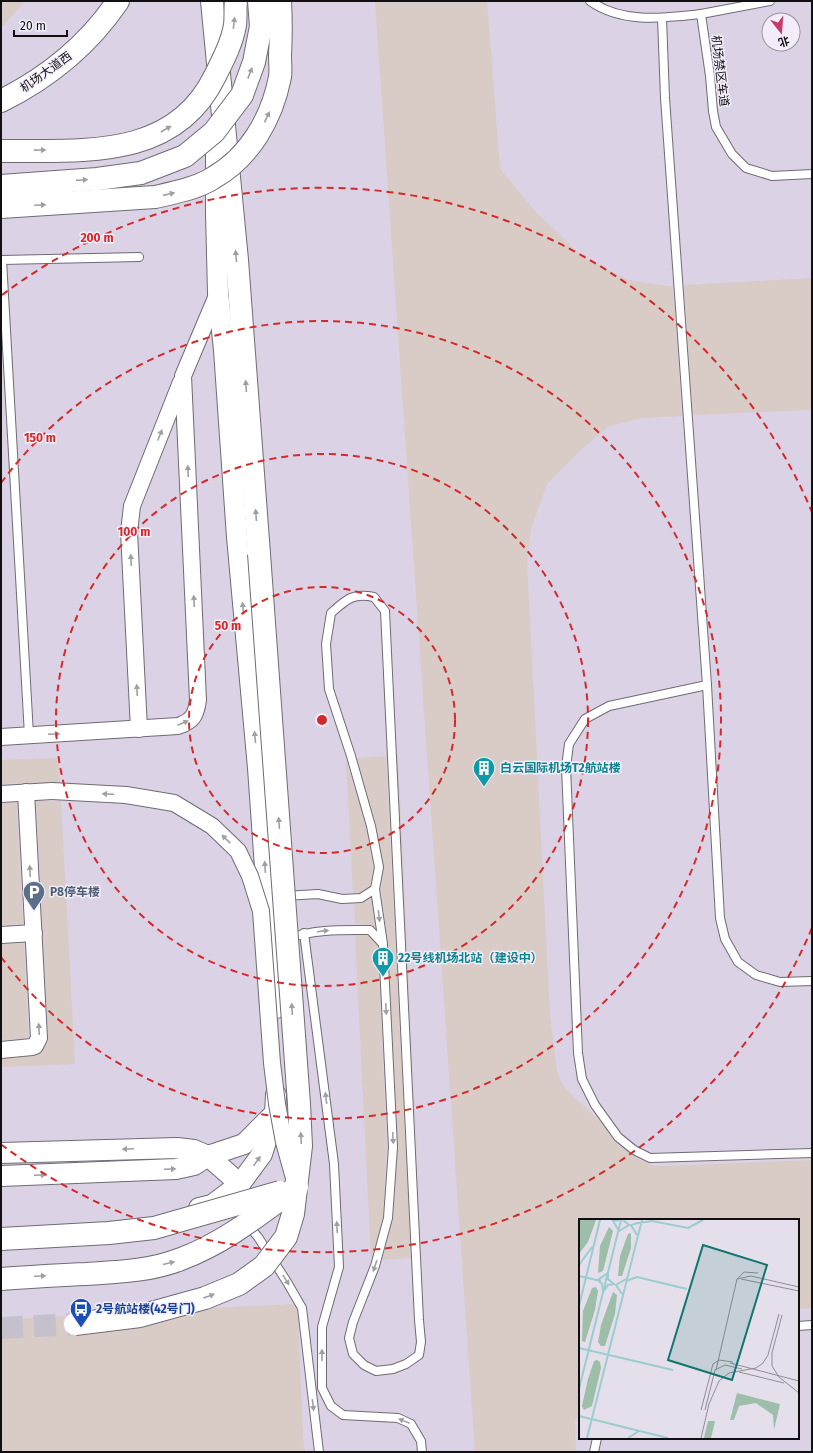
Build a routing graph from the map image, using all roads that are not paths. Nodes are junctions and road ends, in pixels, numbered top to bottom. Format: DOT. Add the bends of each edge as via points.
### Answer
graph roads {
  1 [pos="118,1"];
  2 [pos="212,1"];
  3 [pos="236,1"];
  4 [pos="259,1"];
  5 [pos="280,1"];
  6 [pos="590,1"];
  7 [pos="770,1"];
  8 [pos="701,14"];
  9 [pos="662,18"];
  10 [pos="217,46"];
  11 [pos="1,101"];
  12 [pos="1,151"];
  13 [pos="812,174"];
  14 [pos="1,186"];
  15 [pos="1,208"];
  16 [pos="139,257"];
  17 [pos="2,260"];
  18 [pos="218,293"];
  19 [pos="183,376"];
  20 [pos="707,685"];
  21 [pos="139,728"];
  22 [pos="29,735"];
  23 [pos="1,737"];
  24 [pos="26,792"];
  25 [pos="1,794"];
  26 [pos="375,888"];
  27 [pos="267,896"];
  28 [pos="34,933"];
  29 [pos="304,933"];
  30 [pos="1,935"];
  31 [pos="272,944"];
  32 [pos="383,944"];
  33 [pos="812,981"];
  34 [pos="1,1050"];
  35 [pos="275,1113"];
  36 [pos="1,1153"];
  37 [pos="812,1153"];
  38 [pos="208,1156"];
  39 [pos="1,1176"];
  40 [pos="240,1184"];
  41 [pos="297,1187"];
  42 [pos="212,1205"];
  43 [pos="1,1230"];
  44 [pos="1,1239"];
  45 [pos="1,1279"];
  46 [pos="75,1324"];
  47 [pos="812,1325"];
  48 [pos="799,1326"];
  49 [pos="597,1439"];
  50 [pos="319,1452"];
  51 [pos="422,1452"];
  52 [pos="594,1452"];
  1 -- 11 [label="main road, 机场大道西" via="85,41 52,69 21,91"];
  2 -- 10 [label="main road"];
  12 -- 3 [label="main road, one-way, bridge" via="107,148 134,143 165,130 190,112 209,90 228,51 235,26"];
  14 -- 4 [label="main road, one-way, bridge" via="141,173 185,156 214,132 242,95 254,62 261,26"];
  15 -- 5 [label="main road, one-way, bridge" via="156,197 213,179 242,156 259,134 270,111 280,76"];
  6 -- 9 [label="lane" via="620,14"];
  7 -- 8 [label="lane"];
  8 -- 9 [label="lane"];
  8 -- 13 [label="lane, 机场禁区车道" via="716,128 732,154 746,168 772,176"];
  9 -- 20 [label="lane" via="665,98"];
  10 -- 18 [label="street"];
  41 -- 10 [label="main road, one-way, bridge" via="301,1146 299,1104 237,268"];
  16 -- 17 [label="lane"];
  17 -- 22 [label="lane"];
  18 -- 19 [label="street"];
  27 -- 18 [label="street, one-way"];
  21 -- 19 [label="street, one-way" via="129,532 132,506"];
  21 -- 19 [label="street, one-way" via="178,726 186,723 193,717 198,700"];
  20 -- 33 [label="lane" via="720,918 724,939 738,962 756,975 780,982"];
  20 -- 37 [label="lane" via="609,706 585,718 569,744 566,767 578,1054 582,1079 595,1105 618,1136 634,1150 650,1158"];
  22 -- 21 [label="street, one-way"];
  22 -- 23 [label="street"];
  24 -- 25 [label="street"];
  28 -- 24 [label="street, one-way"];
  41 -- 24 [label="street, one-way, bridge" via="284,1142 277,1104 261,912 250,876 238,850 212,826 174,803 126,795"];
  26 -- 27 [label="lane" via="361,898 342,899 318,894"];
  26 -- 32 [label="lane, one-way"];
  32 -- 26 [label="lane, one-way" via="393,1147 388,1218 375,1266 349,1338 353,1354 364,1365 376,1371 393,1370 406,1364 419,1355 421,1342 385,611 374,597 362,595 348,599 331,613 326,644 329,689 371,826 379,867"];
  27 -- 31 [label="street"];
  28 -- 30 [label="street"];
  34 -- 28 [label="street, one-way" via="28,1048 38,1043"];
  29 -- 31 [label="lane"];
  29 -- 32 [label="lane, one-way" via="334,929 370,930"];
  51 -- 29 [label="lane, one-way" via="421,1441 411,1424 398,1418 343,1415 331,1406 322,1388 322,1327 340,1267 334,1164"];
  31 -- 35 [label="street" via="277,1041"];
  35 -- 38 [label="street" via="244,1144"];
  40 -- 35 [label="street, one-way" via="262,1154"];
  38 -- 36 [label="street, one-way" via="194,1150 177,1148"];
  39 -- 38 [label="street, one-way" via="176,1169 194,1164"];
  38 -- 40 [label="street"];
  40 -- 42 [label="street"];
  41 -- 44 [label="main road, bridge" via="154,1228"];
  45 -- 41 [label="main road, one-way, bridge" via="146,1269 181,1260 214,1245"];
  46 -- 41 [label="main road, one-way, bridge" via="140,1316 205,1298 239,1284 264,1266 286,1237"];
  42 -- 43 [label="street" via="166,1217 107,1224"];
  42 -- 50 [label="lane, one-way" via="241,1217 258,1237 302,1308"];
  47 -- 48 [label="lane"];
  49 -- 52 [label="lane"];
}
